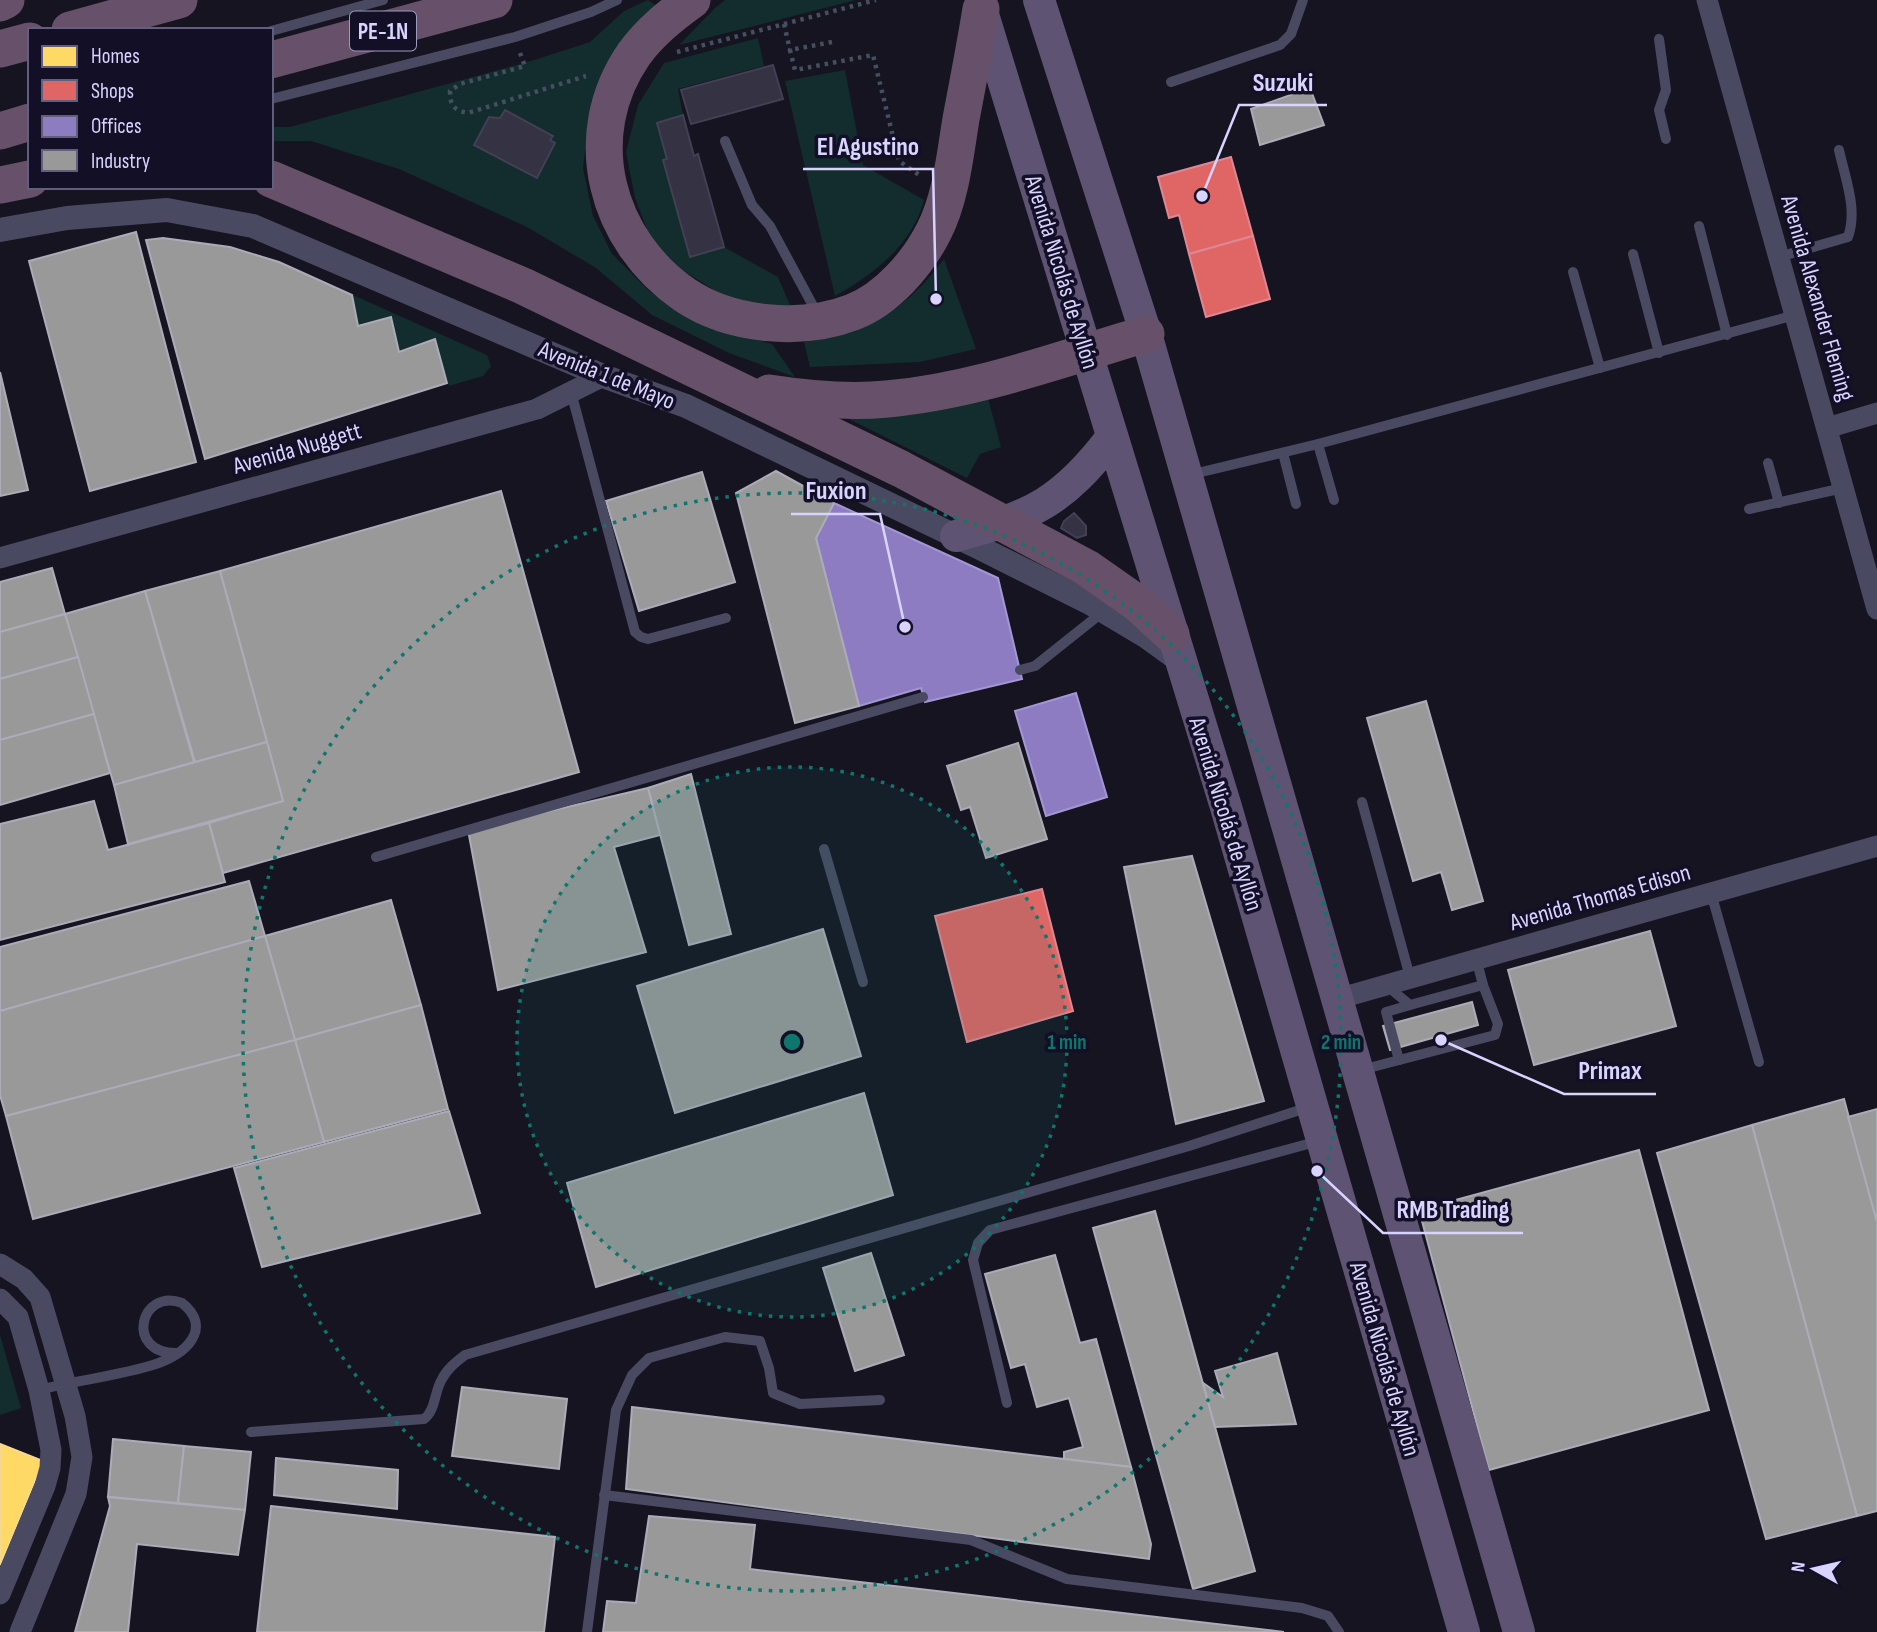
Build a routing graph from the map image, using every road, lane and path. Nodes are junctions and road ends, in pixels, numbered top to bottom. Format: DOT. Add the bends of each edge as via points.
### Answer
graph roads {
  1 [pos="6,0"];
  2 [pos="179,0"];
  3 [pos="383,0"];
  4 [pos="494,0"];
  5 [pos="617,0"];
  6 [pos="692,0"];
  7 [pos="876,0"];
  8 [pos="1040,0"];
  9 [pos="1303,0"];
  10 [pos="1707,0"];
  11 [pos="0,3"];
  12 [pos="980,5"];
  13 [pos="784,23"];
  14 [pos="77,28"];
  15 [pos="273,30"];
  16 [pos="1659,39"];
  17 [pos="28,42"];
  18 [pos="832,42"];
  19 [pos="0,49"];
  20 [pos="790,50"];
  21 [pos="677,51"];
  22 [pos="520,53"];
  23 [pos="273,59"];
  24 [pos="586,76"];
  25 [pos="1171,82"];
  26 [pos="273,98"];
  27 [pos="1666,139"];
  28 [pos="724,141"];
  29 [pos="1839,150"];
  30 [pos="28,179"];
  31 [pos="273,181"];
  32 [pos="273,181"];
  33 [pos="931,183"];
  34 [pos="0,184"];
  35 [pos="312,208"];
  36 [pos="1699,226"];
  37 [pos="0,230"];
  38 [pos="1633,254"];
  39 [pos="1779,257"];
  40 [pos="1573,272"];
  41 [pos="551,313"];
  42 [pos="1795,315"];
  43 [pos="821,321"];
  44 [pos="608,327"];
  45 [pos="1146,334"];
  46 [pos="1727,335"];
  47 [pos="1086,352"];
  48 [pos="1658,353"];
  49 [pos="1600,368"];
  50 [pos="603,376"];
  51 [pos="727,383"];
  52 [pos="571,392"];
  53 [pos="1877,413"];
  54 [pos="1827,428"];
  55 [pos="1112,437"];
  56 [pos="1318,444"];
  57 [pos="1283,453"];
  58 [pos="1768,463"];
  59 [pos="1187,475"];
  60 [pos="1843,488"];
  61 [pos="1334,500"];
  62 [pos="1779,503"];
  63 [pos="1296,504"];
  64 [pos="1749,509"];
  65 [pos="1005,523"];
  66 [pos="956,536"];
  67 [pos="0,558"];
  68 [pos="1877,609"];
  69 [pos="1104,611"];
  70 [pos="726,618"];
  71 [pos="1175,647"];
  72 [pos="1020,670"];
  73 [pos="923,697"];
  74 [pos="1362,802"];
  75 [pos="1877,846"];
  76 [pos="824,849"];
  77 [pos="376,857"];
  78 [pos="1711,893"];
  79 [pos="1476,958"];
  80 [pos="1410,978"];
  81 [pos="863,982"];
  82 [pos="1386,985"];
  83 [pos="1483,985"];
  84 [pos="1336,999"];
  85 [pos="1410,1005"];
  86 [pos="1399,1060"];
  87 [pos="1759,1062"];
  88 [pos="1358,1071"];
  89 [pos="1312,1106"];
  90 [pos="1322,1140"];
  91 [pos="0,1264"];
  92 [pos="0,1299"];
  93 [pos="177,1353"];
  94 [pos="66,1383"];
  95 [pos="39,1390"];
  96 [pos="880,1400"];
  97 [pos="1007,1403"];
  98 [pos="251,1432"];
  99 [pos="604,1495"];
  100 [pos="0,1594"];
  101 [pos="20,1632"];
  102 [pos="587,1632"];
  103 [pos="1339,1632"];
  104 [pos="1464,1632"];
  105 [pos="1519,1632"];
  1 -- 11 [label="highway"];
  2 -- 14 [label="highway"];
  3 -- 15 [label="lane"];
  4 -- 23 [label="highway, PE-1N"];
  5 -- 26 [label="lane" via="515,37"];
  6 -- 43 [label="highway" via="659,25 635,53 614,95 604,147 616,212 650,265 687,296 723,313 753,320"];
  7 -- 13 [label="path"];
  8 -- 45 [label="main road"];
  9 -- 25 [label="lane" via="1291,34 1280,45"];
  10 -- 39 [label="street, Avenida Alexander Fleming"];
  12 -- 43 [label="highway" via="949,185 935,230 910,267 881,296 853,312"];
  12 -- 47 [label="main road, Avenida Nicolás de Ayllón"];
  13 -- 20 [label="path"];
  13 -- 21 [label="path"];
  16 -- 27 [label="lane" via="1666,90 1659,110"];
  17 -- 19 [label="highway"];
  18 -- 20 [label="path"];
  20 -- 33 [label="path" via="795,69 873,55 899,161"];
  22 -- 24 [label="path" via="525,65 460,84 450,91 450,103 468,113"];
  28 -- 43 [label="lane" via="752,205 770,226"];
  29 -- 39 [label="lane" via="1852,210 1848,237"];
  30 -- 34 [label="highway"];
  31 -- 35 [label="lane"];
  32 -- 44 [label="highway"];
  36 -- 46 [label="lane"];
  37 -- 50 [label="street, Avenida 1 de Mayo" via="67,218 167,210 253,226"];
  38 -- 48 [label="lane"];
  39 -- 42 [label="street, Avenida Alexander Fleming"];
  40 -- 49 [label="lane"];
  41 -- 44 [label="lane" via="589,329"];
  42 -- 46 [label="lane"];
  42 -- 54 [label="street, Avenida Alexander Fleming"];
  44 -- 51 [label="highway"];
  45 -- 47 [label="highway"];
  45 -- 59 [label="main road"];
  46 -- 48 [label="lane"];
  47 -- 51 [label="highway" via="962,387 886,399 806,399"];
  47 -- 55 [label="main road, Avenida Nicolás de Ayllón"];
  48 -- 49 [label="lane"];
  49 -- 56 [label="lane"];
  50 -- 52 [label="street, Avenida Nuggett"];
  50 -- 66 [label="street, Avenida 1 de Mayo" via="686,406"];
  51 -- 65 [label="highway"];
  52 -- 67 [label="street, Avenida Nuggett" via="537,409"];
  52 -- 70 [label="lane" via="635,632 648,639"];
  53 -- 54 [label="street"];
  54 -- 60 [label="street, Avenida Alexander Fleming"];
  55 -- 65 [label="main road" via="1067,488"];
  55 -- 71 [label="main road, Avenida Nicolás de Ayllón"];
  56 -- 57 [label="lane"];
  56 -- 61 [label="lane"];
  57 -- 59 [label="lane"];
  57 -- 63 [label="lane"];
  58 -- 62 [label="lane"];
  59 -- 84 [label="main road"];
  60 -- 62 [label="lane"];
  60 -- 68 [label="street, Avenida Alexander Fleming"];
  62 -- 64 [label="lane"];
  65 -- 66 [label="main road"];
  65 -- 71 [label="highway" via="1087,568 1137,603"];
  66 -- 69 [label="street, Avenida 1 de Mayo"];
  69 -- 71 [label="street, Avenida 1 de Mayo"];
  69 -- 72 [label="lane" via="1035,666"];
  71 -- 89 [label="main road, Avenida Nicolás de Ayllón"];
  73 -- 77 [label="lane"];
  74 -- 80 [label="lane"];
  75 -- 78 [label="street, Avenida Thomas Edison"];
  76 -- 81 [label="lane"];
  78 -- 79 [label="street, Avenida Thomas Edison"];
  78 -- 87 [label="lane"];
  79 -- 80 [label="street, Avenida Thomas Edison"];
  79 -- 83 [label="lane"];
  80 -- 82 [label="street, Avenida Thomas Edison"];
  82 -- 84 [label="street, Avenida Thomas Edison"];
  82 -- 85 [label="lane"];
  83 -- 85 [label="lane"];
  83 -- 86 [label="lane" via="1498,1024 1495,1035"];
  84 -- 88 [label="main road"];
  85 -- 86 [label="lane" via="1386,1012"];
  86 -- 88 [label="lane"];
  88 -- 105 [label="main road"];
  89 -- 90 [label="main road, Avenida Nicolás de Ayllón"];
  89 -- 98 [label="lane" via="1176,1150 465,1355 441,1380 430,1414 424,1419"];
  90 -- 97 [label="lane" via="990,1230 978,1243 973,1261"];
  90 -- 104 [label="main road, Avenida Nicolás de Ayllón"];
  91 -- 94 [label="street" via="24,1279 40,1297"];
  92 -- 95 [label="street" via="18,1317"];
  93 -- 93 [label="lane" via="194,1338 194,1315 176,1300 162,1301 144,1317 143,1330 157,1350"];
  93 -- 94 [label="lane" via="156,1364"];
  94 -- 95 [label="lane"];
  94 -- 101 [label="street" via="80,1436 80,1478"];
  95 -- 100 [label="street" via="50,1441 50,1468"];
  96 -- 99 [label="lane" via="800,1404 773,1393 760,1341 725,1337 649,1358 632,1375 616,1410"];
  99 -- 102 [label="lane"];
  99 -- 103 [label="lane" via="971,1540 1067,1579 1302,1608 1328,1616"];
}
